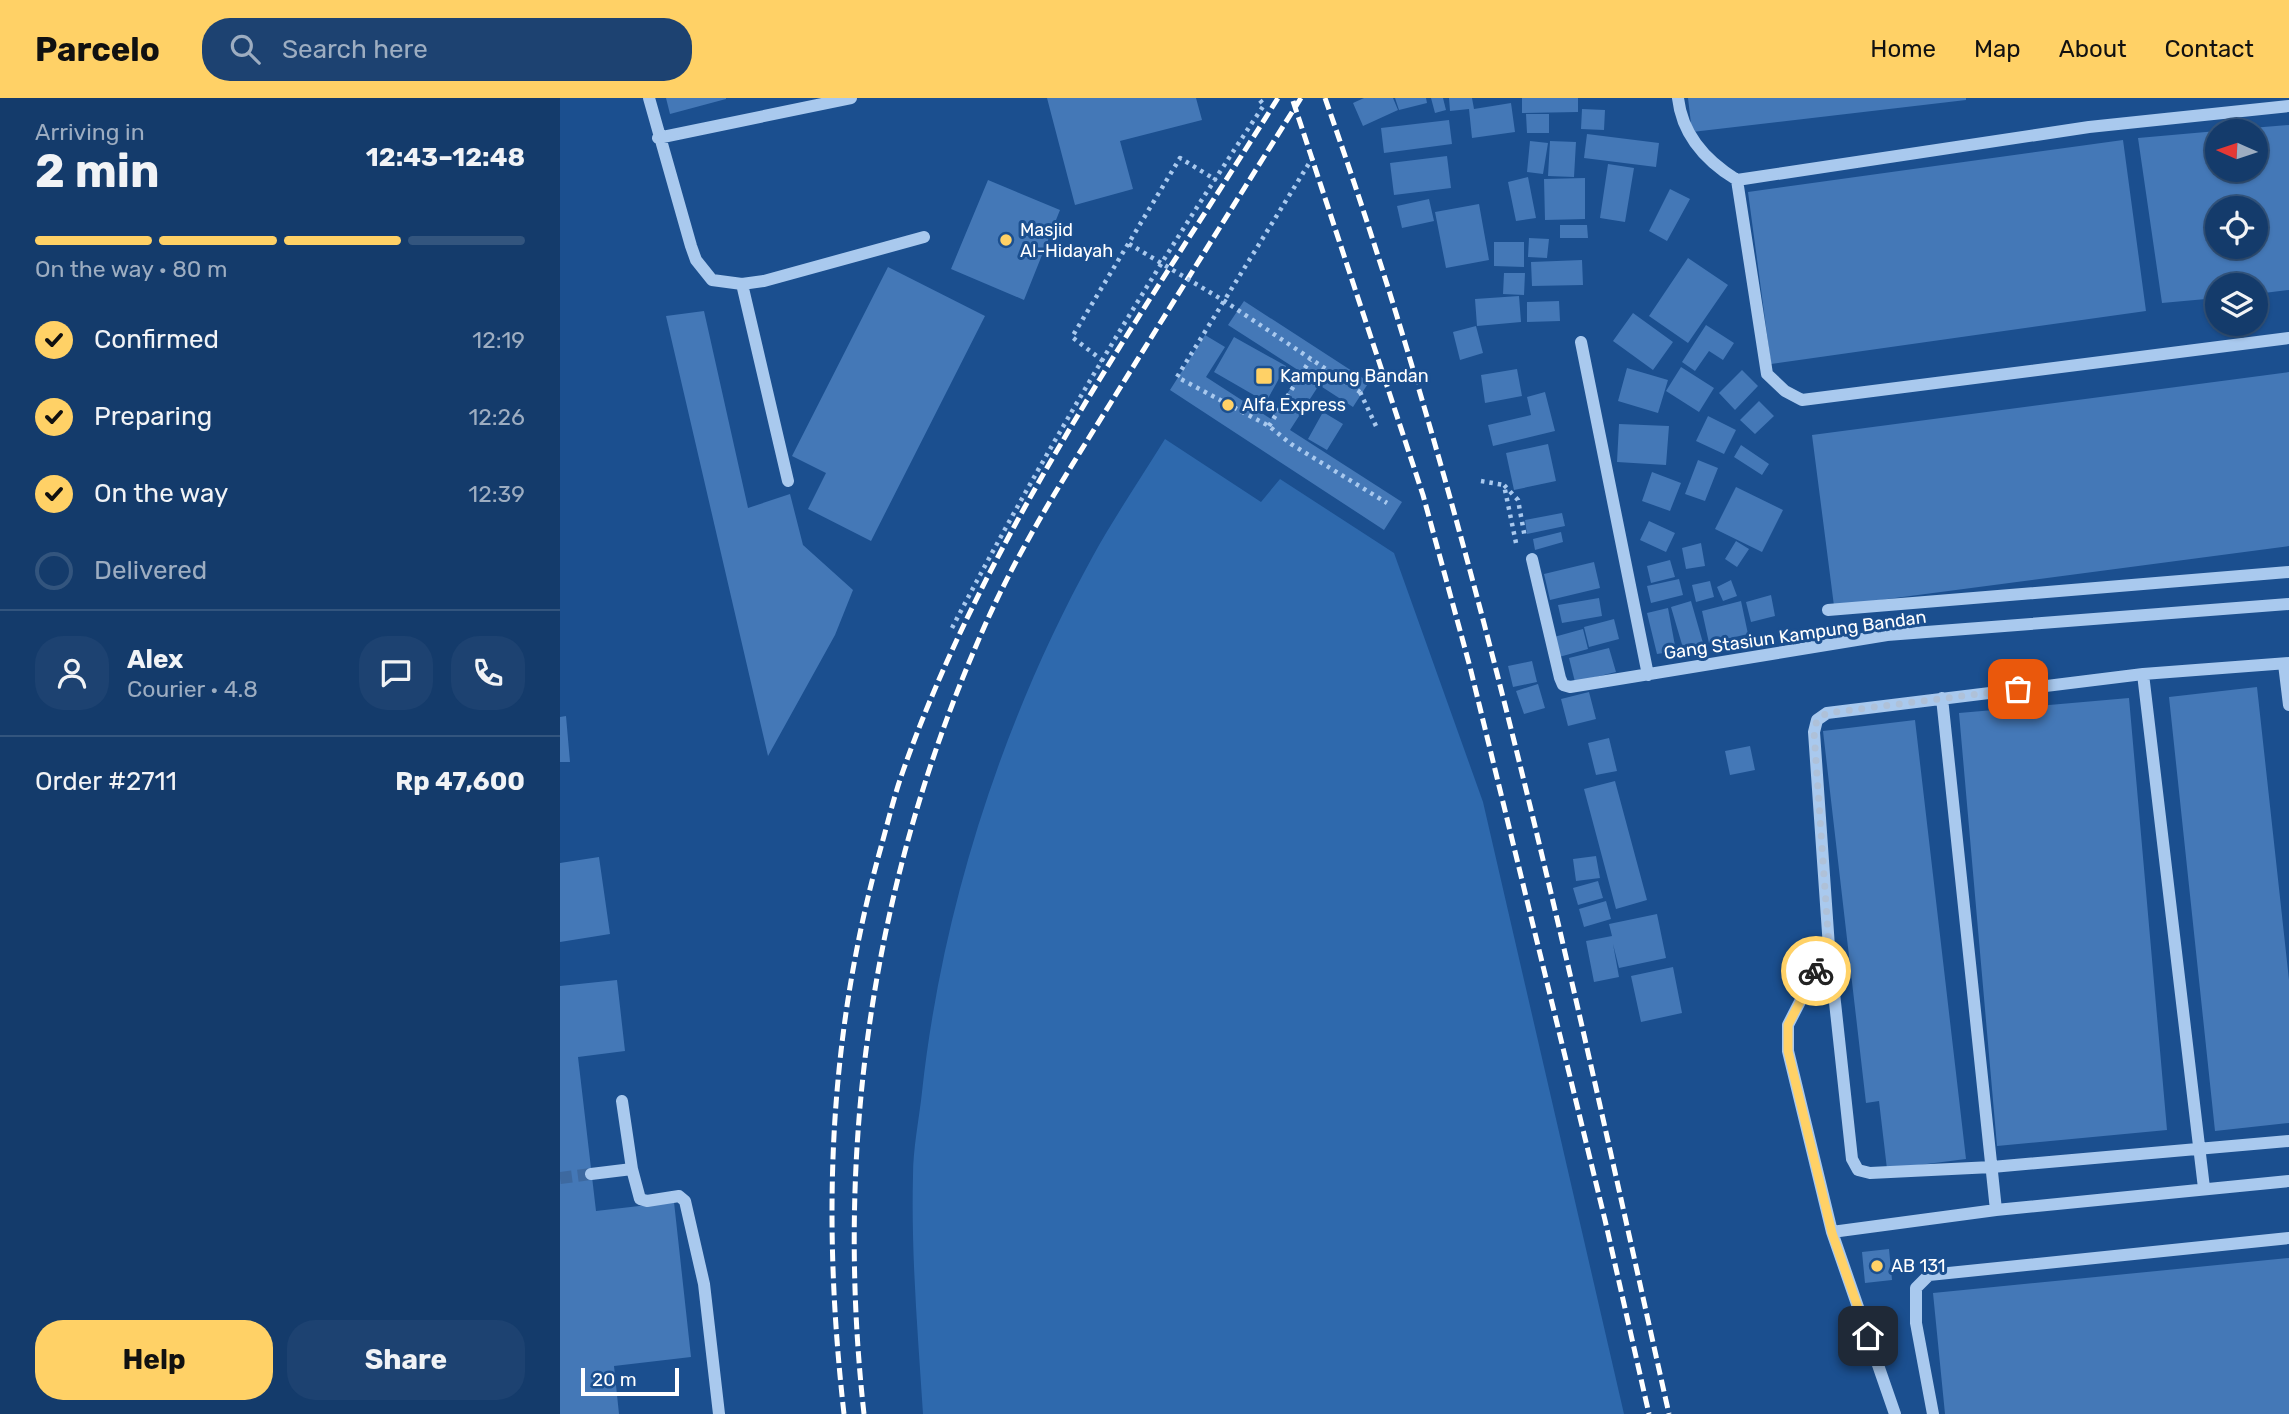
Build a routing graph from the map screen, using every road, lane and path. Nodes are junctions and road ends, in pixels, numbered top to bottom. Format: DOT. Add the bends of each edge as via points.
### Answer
graph roads {
  1 [pos="649,98"];
  2 [pos="850,98"];
  3 [pos="1258,98"];
  4 [pos="1678,98"];
  5 [pos="2289,106"];
  6 [pos="658,138"];
  7 [pos="1313,158"];
  8 [pos="1216,180"];
  9 [pos="1737,180"];
  10 [pos="925,237"];
  11 [pos="1129,244"];
  12 [pos="742,284"];
  13 [pos="2289,338"];
  14 [pos="1581,342"];
  15 [pos="1310,360"];
  16 [pos="1103,361"];
  17 [pos="1269,426"];
  18 [pos="1376,426"];
  19 [pos="788,481"];
  20 [pos="1481,481"];
  21 [pos="1504,485"];
  22 [pos="1387,503"];
  23 [pos="1513,551"];
  24 [pos="1532,559"];
  25 [pos="2289,572"];
  26 [pos="2289,604"];
  27 [pos="1828,610"];
  28 [pos="952,628"];
  29 [pos="2286,664"];
  30 [pos="2143,674"];
  31 [pos="1648,675"];
  32 [pos="1942,698"];
  33 [pos="2289,705"];
  34 [pos="1829,947"];
  35 [pos="622,1101"];
  36 [pos="2289,1141"];
  37 [pos="2198,1150"];
  38 [pos="1992,1167"];
  39 [pos="632,1169"];
  40 [pos="590,1174"];
  41 [pos="2289,1181"];
  42 [pos="2204,1188"];
  43 [pos="1996,1210"];
  44 [pos="1832,1233"];
  45 [pos="2289,1238"];
  46 [pos="719,1414"];
  47 [pos="1895,1414"];
  48 [pos="1933,1414"];
  1 -- 6 [label="street"];
  2 -- 6 [label="street"];
  3 -- 8 [label="path" via="1264,105"];
  4 -- 9 [label="street" via="1680,117 1690,136"];
  5 -- 9 [label="street" via="2089,127"];
  6 -- 12 [label="street" via="696,260 712,280"];
  7 -- 17 [label="path" via="1177,377"];
  8 -- 11 [label="path" via="1180,158"];
  8 -- 16 [label="path"];
  9 -- 13 [label="street" via="1767,374 1802,400"];
  10 -- 12 [label="street"];
  11 -- 15 [label="path, bridge" via="1226,302"];
  11 -- 16 [label="path" via="1072,337"];
  12 -- 19 [label="street"];
  14 -- 31 [label="street"];
  15 -- 17 [label="path"];
  15 -- 18 [label="path, bridge" via="1360,392"];
  16 -- 28 [label="path" via="1017,503"];
  17 -- 22 [label="path"];
  20 -- 21 [label="path"];
  21 -- 23 [label="path" via="1517,539"];
  21 -- 24 [label="path" via="1518,500"];
  24 -- 31 [label="street, Gang Stasiun Kampung Bandan" via="1563,685 1580,687"];
  25 -- 27 [label="street"];
  26 -- 31 [label="street, Gang Stasiun Kampung Bandan" via="1887,635"];
  29 -- 30 [label="street"];
  29 -- 33 [label="street"];
  30 -- 32 [label="street"];
  30 -- 37 [label="street"];
  32 -- 34 [label="street" via="1827,713 1817,720 1814,732"];
  32 -- 38 [label="street"];
  34 -- 38 [label="street" via="1852,1158 1858,1170"];
  34 -- 44 [label="street" via="1788,1025 1786,1038"];
  35 -- 39 [label="street"];
  36 -- 37 [label="street"];
  37 -- 38 [label="street"];
  37 -- 42 [label="street"];
  38 -- 43 [label="street"];
  39 -- 40 [label="street"];
  39 -- 46 [label="street" via="640,1199 679,1196 685,1201 704,1284"];
  41 -- 42 [label="street"];
  42 -- 43 [label="street"];
  43 -- 44 [label="street"];
  44 -- 47 [label="street"];
  45 -- 48 [label="street" via="1929,1275 1916,1287 1916,1322"];
}
